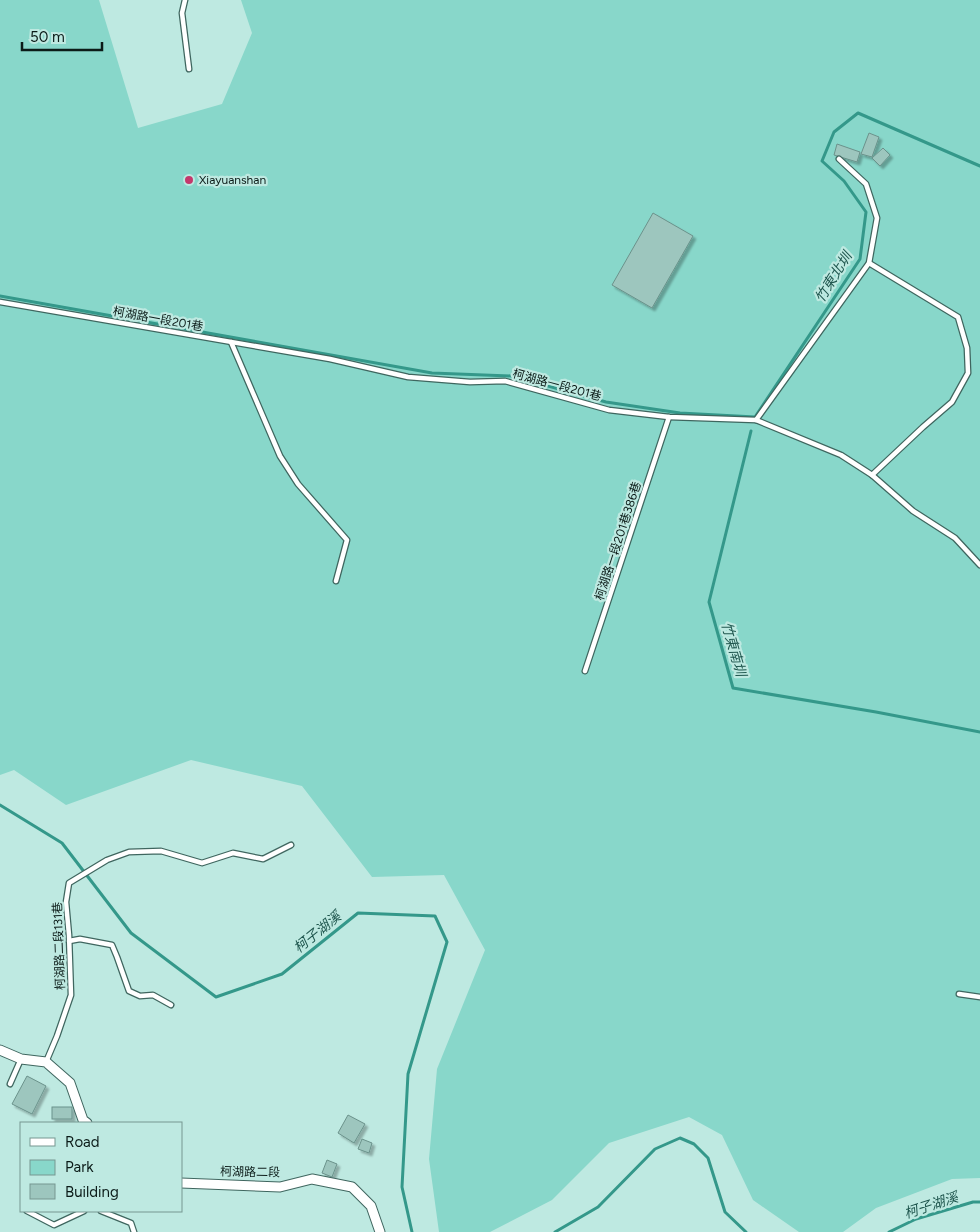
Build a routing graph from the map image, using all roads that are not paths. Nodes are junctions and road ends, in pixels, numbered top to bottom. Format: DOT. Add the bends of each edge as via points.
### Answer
graph roads {
  1 [pos="185,0"];
  2 [pos="189,70"];
  3 [pos="839,159"];
  4 [pos="869,263"];
  5 [pos="0,302"];
  6 [pos="231,342"];
  7 [pos="669,417"];
  8 [pos="756,420"];
  9 [pos="872,475"];
  10 [pos="980,565"];
  11 [pos="336,581"];
  12 [pos="585,671"];
  13 [pos="291,845"];
  14 [pos="69,941"];
  15 [pos="959,994"];
  16 [pos="980,997"];
  17 [pos="171,1005"];
  18 [pos="0,1050"];
  19 [pos="21,1059"];
  20 [pos="46,1062"];
  21 [pos="10,1084"];
  22 [pos="82,1122"];
  23 [pos="182,1183"];
  24 [pos="28,1212"];
  25 [pos="82,1212"];
  26 [pos="104,1212"];
  27 [pos="134,1232"];
  28 [pos="380,1232"];
  1 -- 2 [label="lane" via="182,13"];
  3 -- 4 [label="lane" via="866,184 877,218"];
  4 -- 8 [label="lane"];
  4 -- 9 [label="lane" via="958,317 967,348 968,373 952,402"];
  5 -- 6 [label="lane, 柯湖路一段201巷"];
  6 -- 7 [label="lane, 柯湖路一段201巷" via="330,359 408,377 506,381 609,410"];
  6 -- 11 [label="lane" via="280,456 298,484 347,540"];
  7 -- 8 [label="lane, 柯湖路一段201巷"];
  7 -- 12 [label="lane, 柯湖路一段201巷386巷"];
  8 -- 9 [label="lane, 柯湖路一段201巷" via="841,455"];
  9 -- 10 [label="lane, 柯湖路一段201巷" via="914,511 954,538"];
  13 -- 14 [label="lane, 柯湖路二段131巷" via="263,859 233,854 202,863 161,851 129,852 107,860 69,883 66,902"];
  14 -- 17 [label="lane" via="80,939 112,946 129,991 140,996 154,995"];
  14 -- 20 [label="lane, 柯湖路二段131巷" via="71,995"];
  15 -- 16 [label="lane"];
  18 -- 19 [label="street"];
  19 -- 20 [label="street"];
  19 -- 21 [label="lane"];
  20 -- 22 [label="street" via="70,1083"];
  23 -- 28 [label="street, 柯湖路二段" via="280,1187 312,1179 352,1187 371,1206"];
  24 -- 25 [label="lane" via="54,1225"];
  26 -- 27 [label="lane" via="131,1223"];
}
